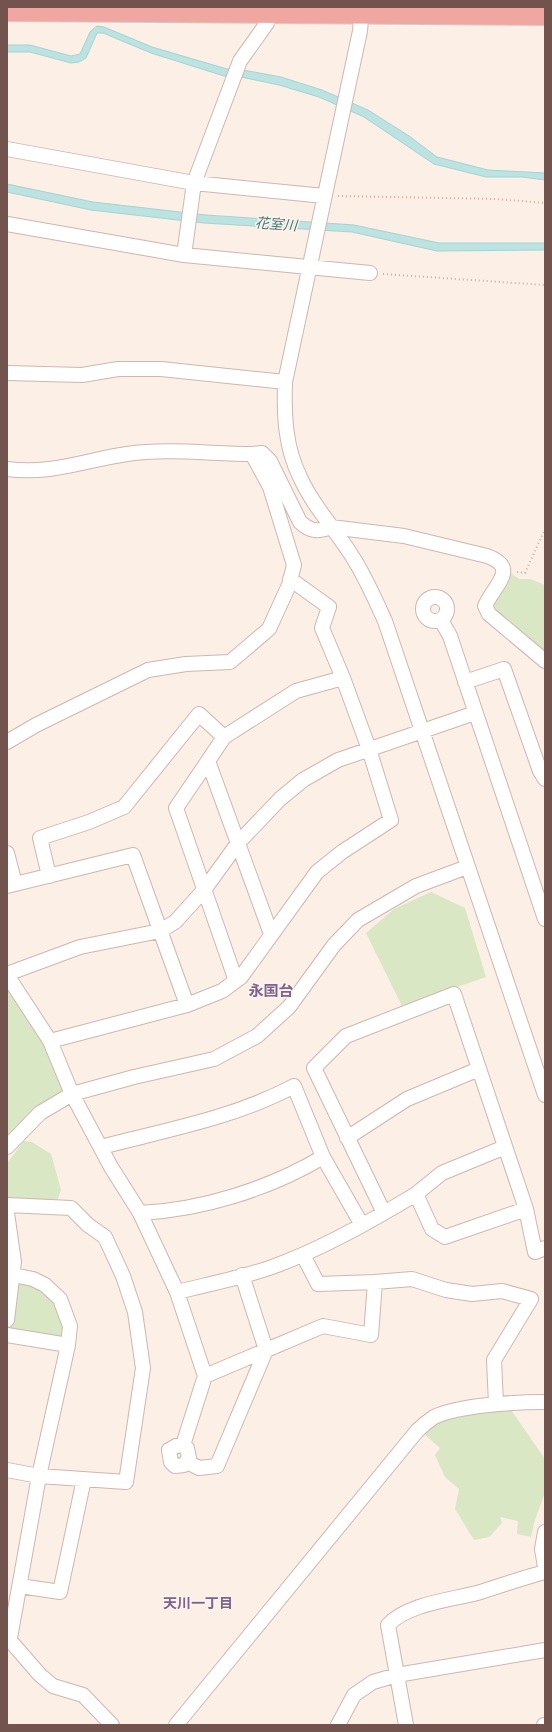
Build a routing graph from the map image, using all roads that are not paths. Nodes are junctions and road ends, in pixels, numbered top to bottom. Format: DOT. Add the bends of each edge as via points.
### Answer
graph roads {
  1 [pos="268,9"];
  2 [pos="7,10"];
  3 [pos="362,10"];
  4 [pos="497,11"];
  5 [pos="545,14"];
  6 [pos="7,149"];
  7 [pos="194,186"];
  8 [pos="324,199"];
  9 [pos="7,224"];
  10 [pos="184,251"];
  11 [pos="310,266"];
  12 [pos="370,273"];
  13 [pos="7,373"];
  14 [pos="285,382"];
  15 [pos="252,454"];
  16 [pos="7,469"];
  17 [pos="331,527"];
  18 [pos="290,579"];
  19 [pos="441,620"];
  20 [pos="545,661"];
  21 [pos="343,678"];
  22 [pos="465,682"];
  23 [pos="475,713"];
  24 [pos="423,732"];
  25 [pos="224,737"];
  26 [pos="7,742"];
  27 [pos="369,749"];
  28 [pos="208,761"];
  29 [pos="545,779"];
  30 [pos="238,844"];
  31 [pos="7,853"];
  32 [pos="467,867"];
  33 [pos="48,876"];
  34 [pos="11,885"];
  35 [pos="540,889"];
  36 [pos="204,890"];
  37 [pos="545,919"];
  38 [pos="160,931"];
  39 [pos="271,934"];
  40 [pos="7,974"];
  41 [pos="236,981"];
  42 [pos="187,1006"];
  43 [pos="50,1041"];
  44 [pos="479,1069"];
  45 [pos="72,1094"];
  46 [pos="545,1095"];
  47 [pos="347,1138"];
  48 [pos="7,1146"];
  49 [pos="101,1147"];
  50 [pos="505,1147"];
  51 [pos="322,1157"];
  52 [pos="416,1194"];
  53 [pos="7,1205"];
  54 [pos="526,1209"];
  55 [pos="7,1213"];
  56 [pos="140,1213"];
  57 [pos="384,1214"];
  58 [pos="362,1225"];
  59 [pos="545,1248"];
  60 [pos="302,1255"];
  61 [pos="13,1275"];
  62 [pos="242,1275"];
  63 [pos="375,1282"];
  64 [pos="177,1292"];
  65 [pos="7,1320"];
  66 [pos="7,1335"];
  67 [pos="68,1345"];
  68 [pos="266,1350"];
  69 [pos="205,1376"];
  70 [pos="545,1402"];
  71 [pos="496,1404"];
  72 [pos="7,1470"];
  73 [pos="39,1476"];
  74 [pos="84,1479"];
  75 [pos="545,1532"];
  76 [pos="545,1567"];
  77 [pos="545,1572"];
  78 [pos="20,1586"];
  79 [pos="8,1638"];
  80 [pos="545,1650"];
  81 [pos="397,1675"];
  82 [pos="112,1725"];
  83 [pos="176,1725"];
  84 [pos="338,1725"];
  85 [pos="406,1725"];
  1 -- 2 [label="highway"];
  1 -- 3 [label="highway"];
  1 -- 7 [label="street" via="267,22 240,61"];
  3 -- 4 [label="highway"];
  3 -- 8 [label="street"];
  4 -- 5 [label="highway"];
  6 -- 7 [label="street"];
  7 -- 8 [label="street"];
  7 -- 10 [label="street"];
  8 -- 11 [label="street"];
  9 -- 10 [label="street"];
  10 -- 11 [label="street"];
  11 -- 12 [label="street"];
  11 -- 14 [label="street"];
  13 -- 14 [label="street" via="82,376 118,369 161,369"];
  14 -- 17 [label="street" via="284,413 292,454 300,477"];
  15 -- 16 [label="street" via="129,454 101,458 60,469"];
  15 -- 17 [label="street" via="262,454 270,461 300,522 308,530"];
  15 -- 18 [label="street" via="270,487 294,565"];
  17 -- 20 [label="street" via="404,536 498,560 503,566 504,575 485,606 489,614"];
  17 -- 24 [label="street" via="352,556 370,589 400,662"];
  18 -- 21 [label="street" via="329,607 322,628"];
  18 -- 26 [label="street" via="269,629 230,662 186,664 148,670"];
  19 -- 22 [label="street" via="450,636"];
  21 -- 25 [label="street" via="296,691"];
  21 -- 27 [label="street"];
  22 -- 23 [label="street"];
  22 -- 29 [label="street" via="504,669"];
  23 -- 24 [label="street"];
  23 -- 35 [label="street"];
  24 -- 27 [label="street"];
  24 -- 32 [label="street"];
  25 -- 28 [label="street"];
  25 -- 33 [label="street" via="199,714 124,807 90,822 40,838"];
  27 -- 30 [label="street" via="338,760 303,780 280,799"];
  27 -- 39 [label="street" via="391,820 317,872"];
  28 -- 30 [label="street"];
  28 -- 36 [label="street" via="176,808"];
  30 -- 36 [label="street"];
  30 -- 39 [label="street"];
  31 -- 34 [label="street"];
  32 -- 45 [label="street" via="416,886 358,920 334,945 289,1007 257,1036 214,1059"];
  32 -- 46 [label="street"];
  33 -- 34 [label="street"];
  33 -- 38 [label="street" via="133,855"];
  35 -- 37 [label="street"];
  36 -- 38 [label="street" via="175,922"];
  36 -- 41 [label="street"];
  38 -- 40 [label="street" via="80,947"];
  38 -- 42 [label="street"];
  39 -- 41 [label="street"];
  40 -- 43 [label="street"];
  41 -- 42 [label="street"];
  42 -- 43 [label="street"];
  43 -- 45 [label="street"];
  44 -- 47 [label="street" via="407,1099"];
  44 -- 47 [label="street" via="454,994 346,1036 314,1068"];
  44 -- 50 [label="street"];
  45 -- 48 [label="street" via="40,1113"];
  45 -- 49 [label="street"];
  47 -- 57 [label="street"];
  49 -- 51 [label="street" via="211,1119 258,1104 294,1086"];
  49 -- 56 [label="street"];
  50 -- 52 [label="street" via="442,1173"];
  50 -- 54 [label="street"];
  51 -- 56 [label="street" via="301,1170 232,1196 168,1212"];
  51 -- 58 [label="street"];
  52 -- 54 [label="street" via="432,1229 445,1237"];
  52 -- 57 [label="street"];
  53 -- 74 [label="street" via="70,1208 105,1237 123,1276 134,1312 143,1368 126,1482"];
  54 -- 59 [label="street" via="535,1252"];
  55 -- 61 [label="street" via="14,1262"];
  56 -- 64 [label="street"];
  57 -- 58 [label="street"];
  58 -- 60 [label="street"];
  60 -- 62 [label="street"];
  60 -- 63 [label="street" via="318,1284"];
  61 -- 65 [label="street"];
  61 -- 67 [label="street" via="33,1279 45,1285 60,1299 70,1326"];
  62 -- 64 [label="street"];
  62 -- 68 [label="street"];
  63 -- 68 [label="street" via="371,1335 323,1326"];
  63 -- 71 [label="street" via="412,1279 446,1290 472,1294 502,1291 532,1299 494,1360"];
  64 -- 69 [label="street"];
  66 -- 67 [label="street"];
  67 -- 73 [label="street"];
  68 -- 69 [label="street"];
  68 -- 69 [label="street" via="217,1466 200,1468 187,1462 182,1466 175,1466 171,1462 170,1449 183,1445"];
  70 -- 71 [label="street"];
  71 -- 83 [label="street" via="435,1417 417,1431"];
  72 -- 73 [label="street"];
  73 -- 74 [label="street"];
  73 -- 78 [label="street"];
  74 -- 78 [label="street" via="60,1592"];
  75 -- 76 [label="street" via="542,1549"];
  77 -- 81 [label="street" via="409,1610 394,1618 388,1625"];
  78 -- 79 [label="street"];
  79 -- 82 [label="street" via="53,1686 83,1696"];
  80 -- 81 [label="street"];
  81 -- 84 [label="street" via="373,1682 354,1695"];
  81 -- 85 [label="street"];
}
